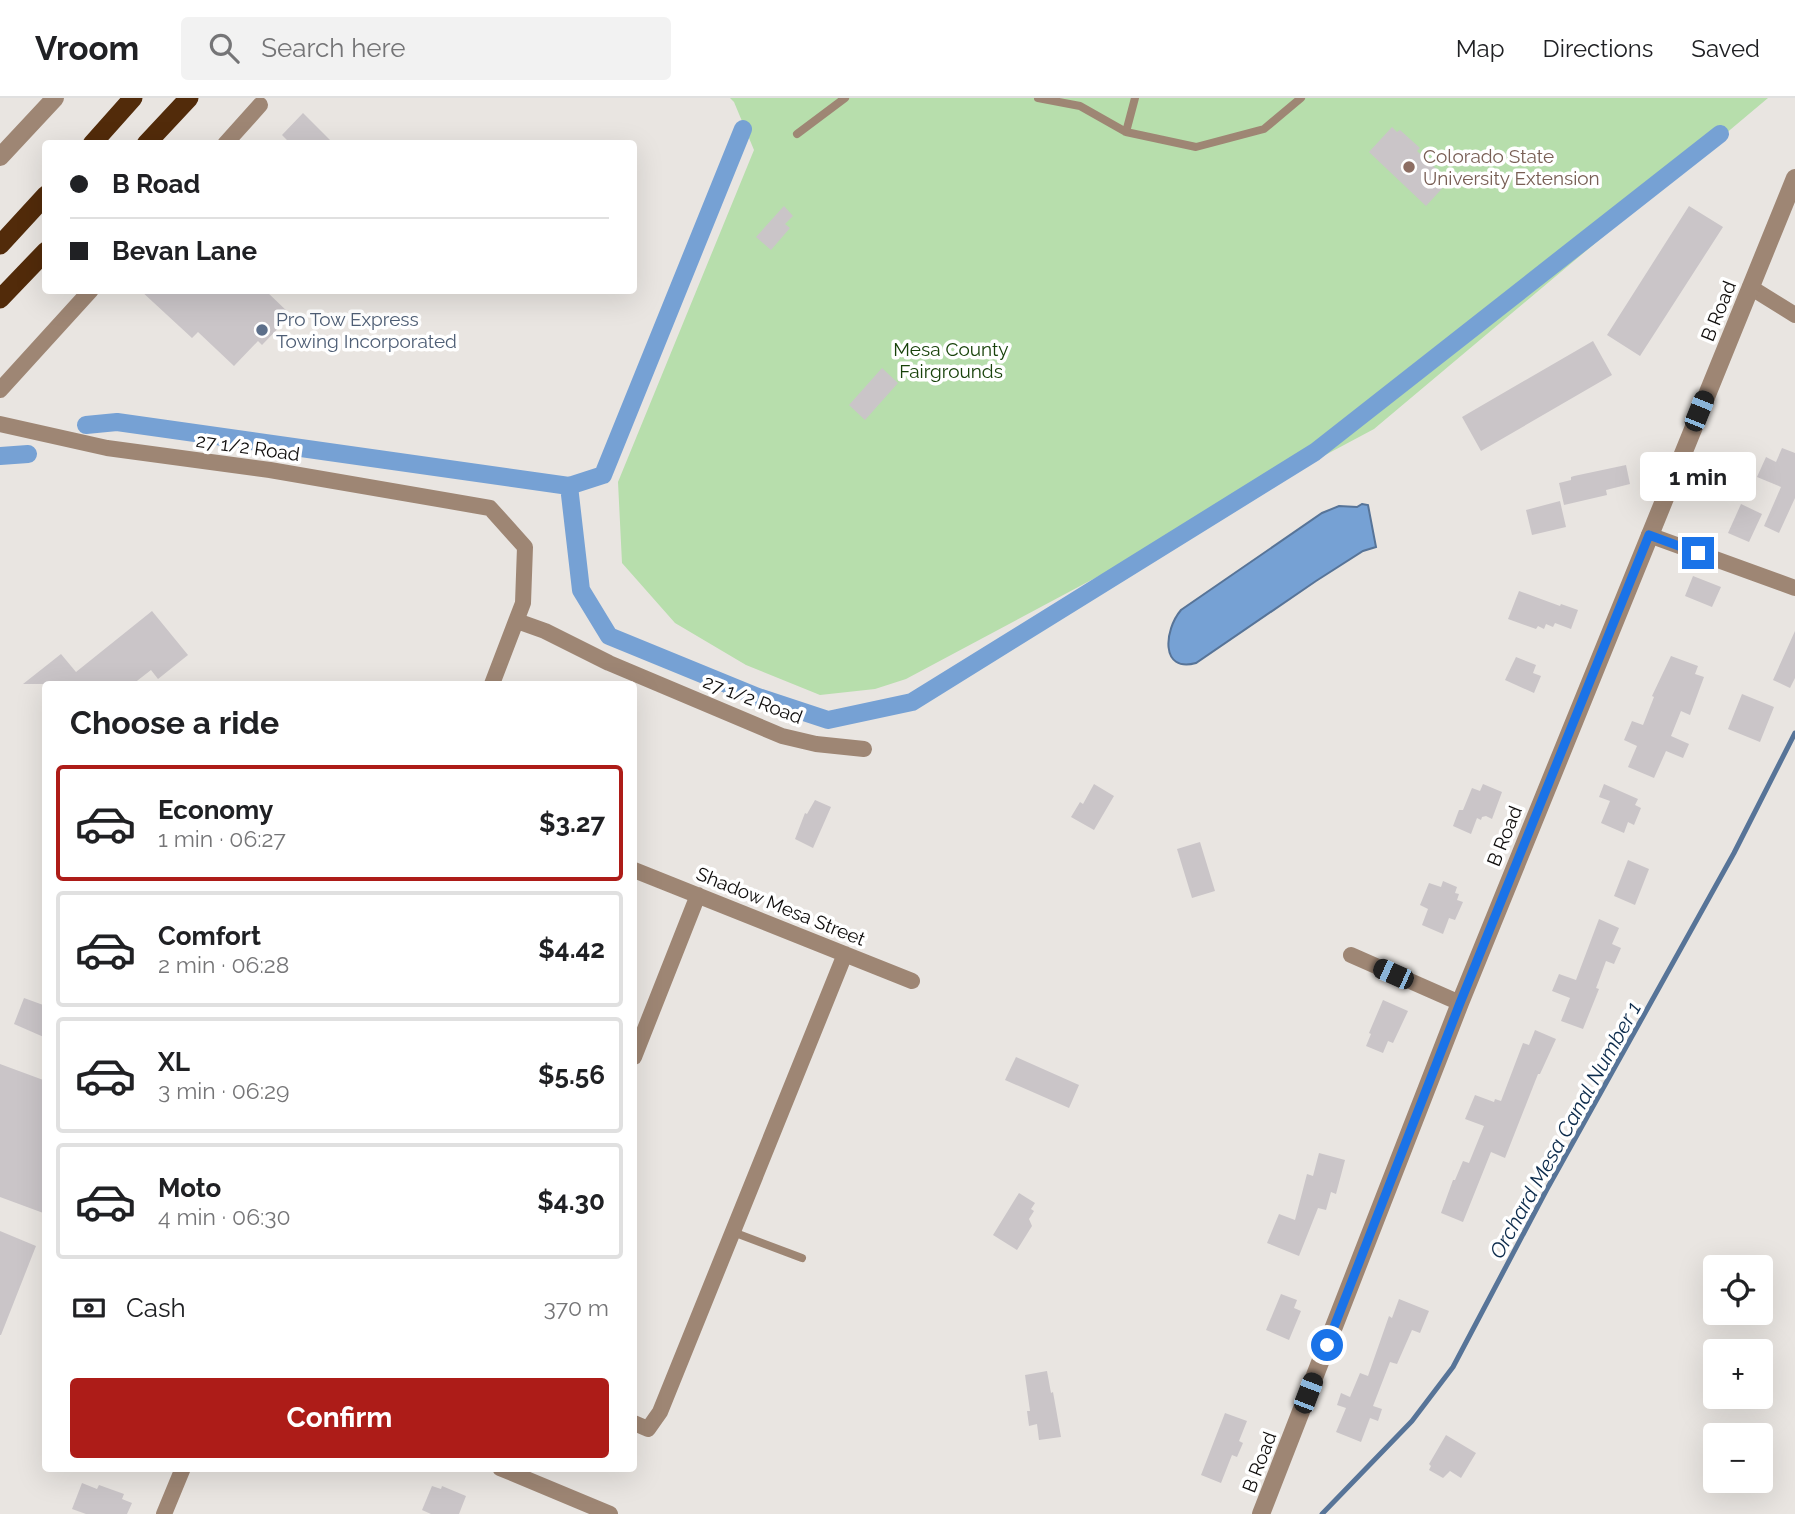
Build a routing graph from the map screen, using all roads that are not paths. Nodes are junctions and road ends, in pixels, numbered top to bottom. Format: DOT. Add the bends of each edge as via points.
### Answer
graph roads {
  1 [pos="55,98"];
  2 [pos="133,98"];
  3 [pos="189,98"];
  4 [pos="845,98"];
  5 [pos="1038,98"];
  6 [pos="1135,98"];
  7 [pos="1301,98"];
  8 [pos="260,105"];
  9 [pos="1126,132"];
  10 [pos="797,134"];
  11 [pos="96,140"];
  12 [pos="150,140"];
  13 [pos="229,140"];
  14 [pos="0,157"];
  15 [pos="1795,178"];
  16 [pos="42,199"];
  17 [pos="0,245"];
  18 [pos="42,255"];
  19 [pos="1750,287"];
  20 [pos="87,294"];
  21 [pos="0,299"];
  22 [pos="1795,315"];
  23 [pos="0,390"];
  24 [pos="0,424"];
  25 [pos="1649,535"];
  26 [pos="1795,589"];
  27 [pos="517,621"];
  28 [pos="493,681"];
  29 [pos="863,749"];
  30 [pos="637,871"];
  31 [pos="698,895"];
  32 [pos="845,954"];
  33 [pos="1351,955"];
  34 [pos="912,981"];
  35 [pos="1460,1003"];
  36 [pos="637,1049"];
  37 [pos="733,1232"];
  38 [pos="802,1258"];
  39 [pos="641,1426"];
  40 [pos="181,1472"];
  41 [pos="510,1472"];
  42 [pos="164,1514"];
  43 [pos="610,1514"];
  44 [pos="1261,1514"];
  1 -- 14 [label="street"];
  2 -- 11 [label="highway"];
  3 -- 12 [label="highway"];
  4 -- 10 [label="lane"];
  5 -- 9 [label="lane" via="1080,106"];
  6 -- 9 [label="lane"];
  7 -- 9 [label="lane" via="1264,129 1196,147"];
  8 -- 13 [label="street"];
  15 -- 19 [label="street, B Road"];
  16 -- 17 [label="highway"];
  18 -- 21 [label="highway"];
  19 -- 22 [label="street"];
  19 -- 25 [label="street, B Road"];
  20 -- 23 [label="street"];
  24 -- 27 [label="street, 27 1/2 Road" via="107,448 490,508 525,547 523,603"];
  25 -- 26 [label="street"];
  25 -- 35 [label="street, B Road"];
  27 -- 28 [label="street"];
  27 -- 29 [label="street, 27 1/2 Road" via="782,736"];
  30 -- 31 [label="street, Shadow Mesa Street"];
  31 -- 32 [label="street, Shadow Mesa Street"];
  31 -- 36 [label="street"];
  32 -- 34 [label="street, Shadow Mesa Street"];
  32 -- 37 [label="street"];
  33 -- 35 [label="street"];
  35 -- 44 [label="street, B Road"];
  37 -- 38 [label="lane"];
  37 -- 39 [label="street" via="665,1401"];
  40 -- 42 [label="street"];
  41 -- 43 [label="street"];
}
